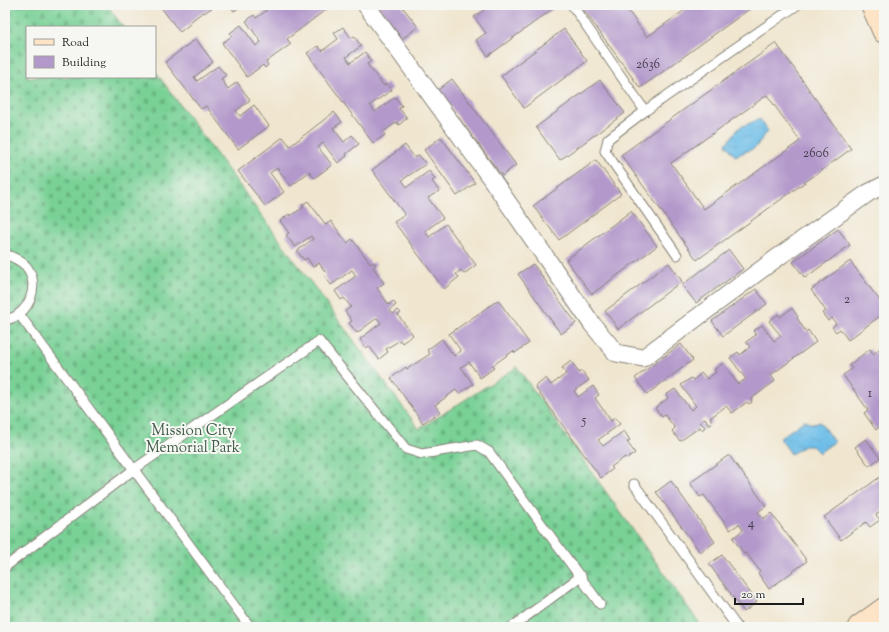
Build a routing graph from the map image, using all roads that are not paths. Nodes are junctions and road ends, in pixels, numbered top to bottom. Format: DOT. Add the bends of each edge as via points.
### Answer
graph roads {
  1 [pos="366,5"];
  2 [pos="572,5"];
  3 [pos="797,5"];
  4 [pos="872,5"];
  5 [pos="884,32"];
  6 [pos="645,110"];
  7 [pos="884,185"];
  8 [pos="5,254"];
  9 [pos="677,255"];
  10 [pos="19,314"];
  11 [pos="5,320"];
  12 [pos="133,470"];
  13 [pos="634,484"];
  14 [pos="5,567"];
  15 [pos="580,576"];
  16 [pos="600,604"];
  17 [pos="884,609"];
  18 [pos="250,627"];
  19 [pos="512,627"];
  20 [pos="737,627"];
  21 [pos="859,627"];
  1 -- 7 [label="street" via="592,324 616,353 643,358 774,260 868,193"];
  2 -- 6 [label="lane"];
  3 -- 6 [label="lane"];
  4 -- 5 [label="main road"];
  6 -- 9 [label="lane" via="608,139 606,151"];
  8 -- 10 [label="lane" via="17,258 27,267 32,279 33,292 28,304"];
  10 -- 11 [label="lane"];
  10 -- 12 [label="lane"];
  12 -- 14 [label="lane"];
  12 -- 15 [label="lane" via="319,341 406,449 422,454 477,445 489,452"];
  12 -- 18 [label="lane"];
  13 -- 20 [label="lane"];
  15 -- 16 [label="lane"];
  15 -- 19 [label="lane"];
  17 -- 21 [label="main road"];
}
